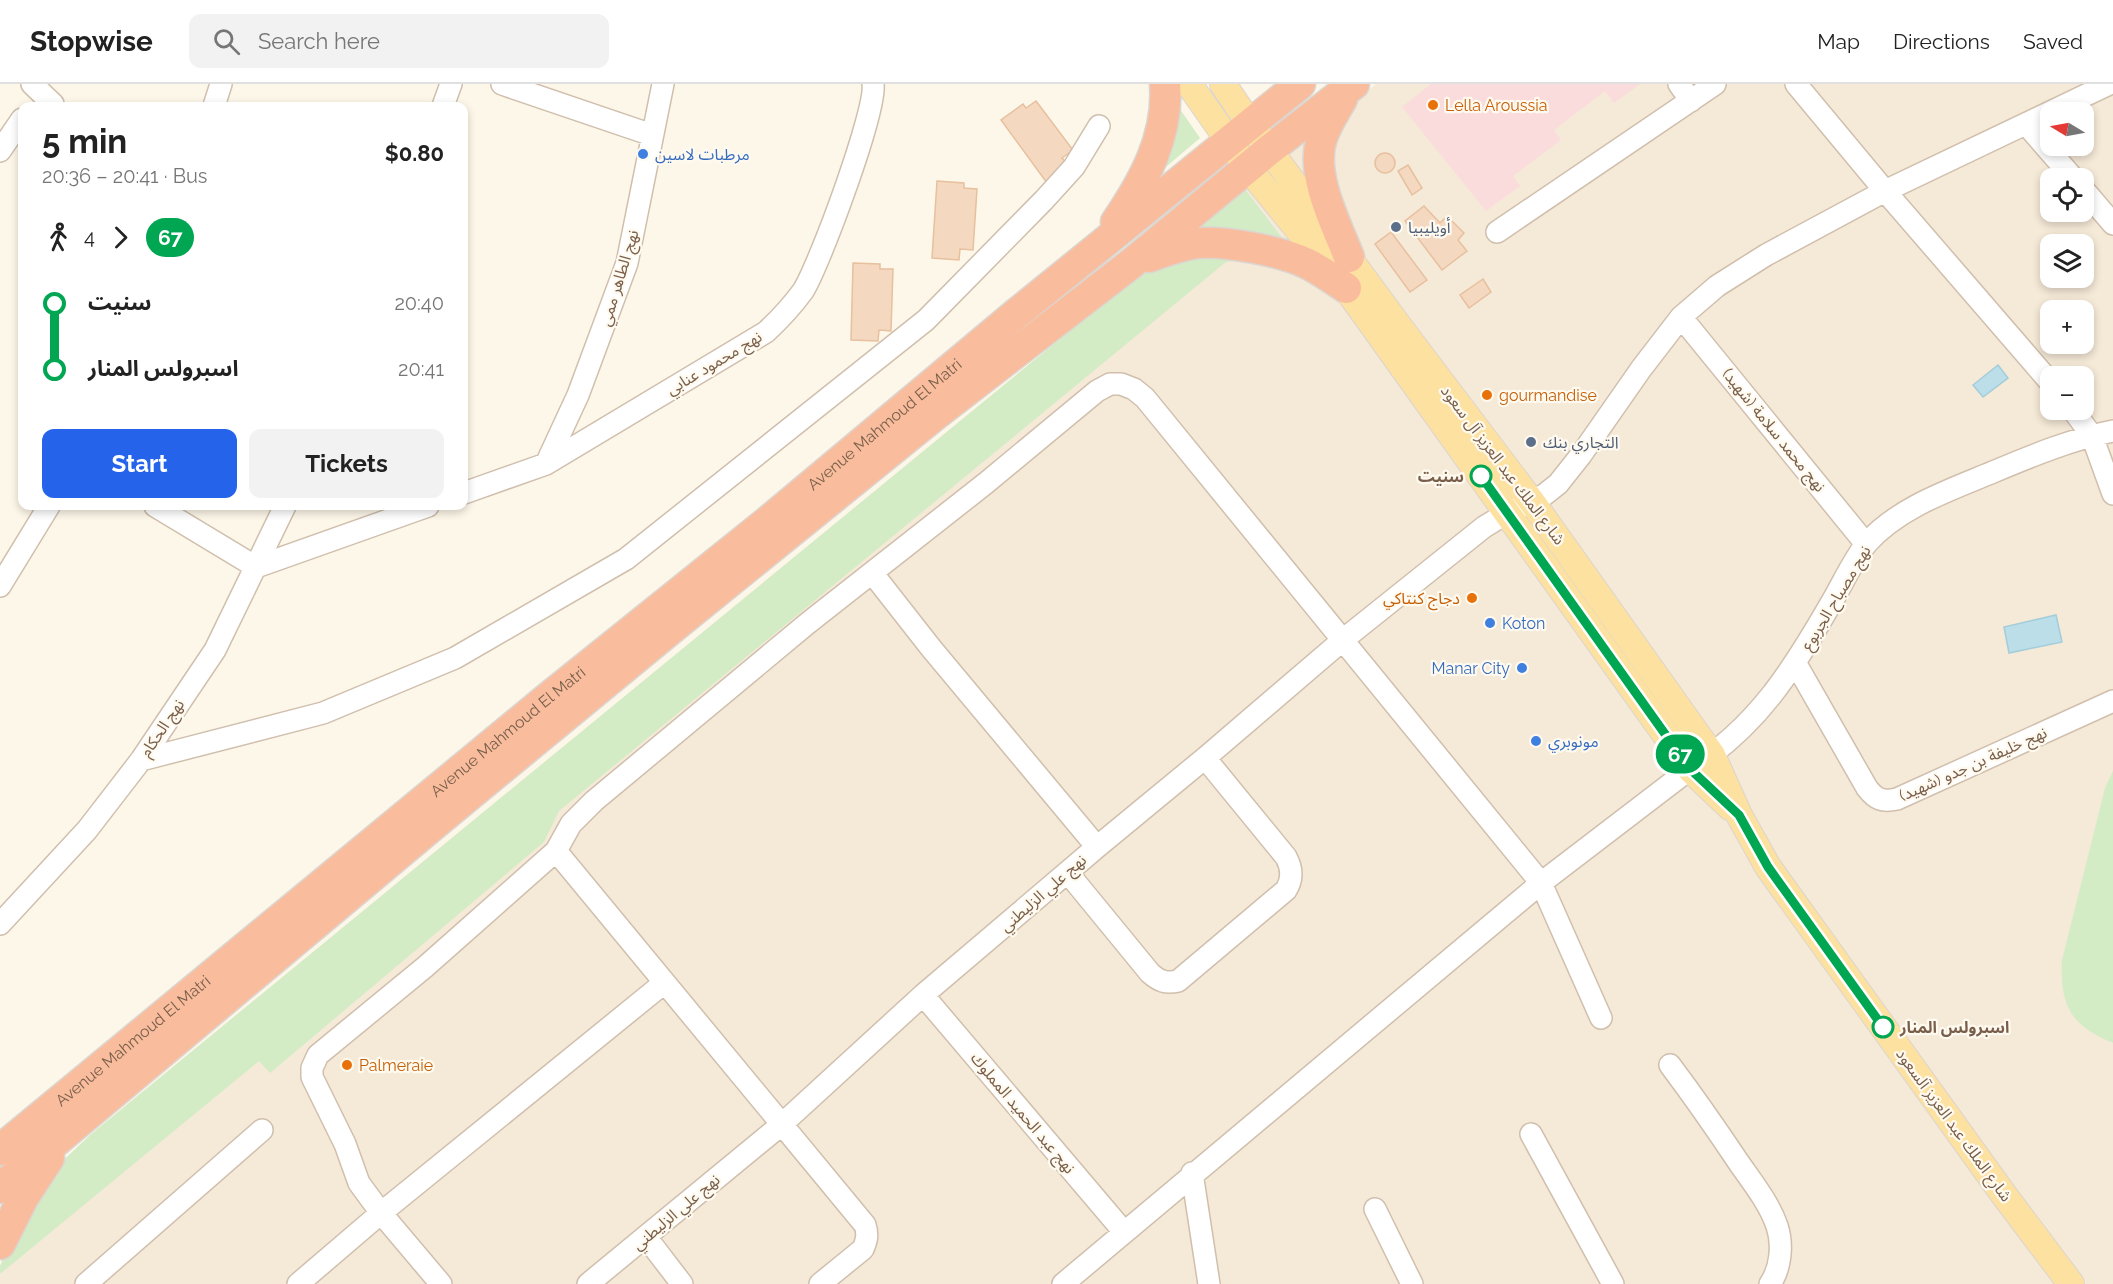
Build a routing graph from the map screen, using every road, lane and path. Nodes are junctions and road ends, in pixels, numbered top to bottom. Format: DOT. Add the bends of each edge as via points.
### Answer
graph roads {
  1 [pos="32,84"];
  2 [pos="221,84"];
  3 [pos="451,84"];
  4 [pos="502,84"];
  5 [pos="663,84"];
  6 [pos="873,84"];
  7 [pos="1165,84"];
  8 [pos="1189,84"];
  9 [pos="1223,84"];
  10 [pos="1300,84"];
  11 [pos="1715,84"];
  12 [pos="2109,84"];
  13 [pos="1352,86"];
  14 [pos="1805,87"];
  15 [pos="1685,92"];
  16 [pos="48,102"];
  17 [pos="215,102"];
  18 [pos="444,102"];
  19 [pos="2026,124"];
  20 [pos="18,125"];
  21 [pos="1099,126"];
  22 [pos="1240,133"];
  23 [pos="652,135"];
  24 [pos="0,151"];
  25 [pos="1258,158"];
  26 [pos="2064,168"];
  27 [pos="1885,190"];
  28 [pos="2094,202"];
  29 [pos="2113,224"];
  30 [pos="1497,232"];
  31 [pos="1100,246"];
  32 [pos="1349,257"];
  33 [pos="1132,263"];
  34 [pos="1346,288"];
  35 [pos="1681,317"];
  36 [pos="2040,370"];
  37 [pos="2080,420"];
  38 [pos="2113,431"];
  39 [pos="2092,436"];
  40 [pos="546,464"];
  41 [pos="468,492"];
  42 [pos="2113,495"];
  43 [pos="1532,502"];
  44 [pos="47,510"];
  45 [pos="162,510"];
  46 [pos="283,510"];
  47 [pos="417,510"];
  48 [pos="1507,513"];
  49 [pos="1866,544"];
  50 [pos="256,567"];
  51 [pos="873,574"];
  52 [pos="0,586"];
  53 [pos="1344,639"];
  54 [pos="1796,664"];
  55 [pos="2113,701"];
  56 [pos="1712,755"];
  57 [pos="1205,758"];
  58 [pos="141,760"];
  59 [pos="1690,769"];
  60 [pos="1739,815"];
  61 [pos="1097,847"];
  62 [pos="556,852"];
  63 [pos="1068,873"];
  64 [pos="1541,883"];
  65 [pos="0,924"];
  66 [pos="664,983"];
  67 [pos="923,994"];
  68 [pos="1601,1018"];
  69 [pos="1670,1065"];
  70 [pos="781,1125"];
  71 [pos="262,1130"];
  72 [pos="68,1131"];
  73 [pos="1531,1134"];
  74 [pos="0,1150"];
  75 [pos="1192,1173"];
  76 [pos="0,1188"];
  77 [pos="1375,1209"];
  78 [pos="381,1214"];
  79 [pos="1124,1232"];
  80 [pos="646,1237"];
  81 [pos="0,1244"];
  82 [pos="86,1284"];
  83 [pos="298,1284"];
  84 [pos="441,1284"];
  85 [pos="588,1284"];
  86 [pos="682,1284"];
  87 [pos="820,1284"];
  88 [pos="1063,1284"];
  89 [pos="1209,1284"];
  90 [pos="1412,1284"];
  91 [pos="1613,1284"];
  92 [pos="1770,1284"];
  93 [pos="2071,1284"];
  1 -- 16 [label="street"];
  2 -- 17 [label="street"];
  3 -- 18 [label="street"];
  4 -- 23 [label="street"];
  5 -- 23 [label="street, نهج الطاهر ممي"];
  6 -- 40 [label="street, نهج محمود عنابي" via="869,114 820,255 804,290 784,316 751,342"];
  7 -- 31 [label="highway" via="1160,135 1152,162 1137,192"];
  8 -- 22 [label="main road"];
  9 -- 22 [label="main road"];
  10 -- 22 [label="highway, Avenue Mahmoud El Matri"];
  11 -- 15 [label="street"];
  12 -- 19 [label="street, نهج علي الزليطني"];
  13 -- 25 [label="highway, Avenue Mahmoud El Matri"];
  13 -- 32 [label="highway" via="1326,127 1319,151 1324,191"];
  14 -- 27 [label="street"];
  15 -- 30 [label="street"];
  19 -- 26 [label="street"];
  19 -- 27 [label="street, نهج علي الزليطني"];
  20 -- 24 [label="street"];
  21 -- 58 [label="street" via="1074,167 926,320 626,559 455,658 323,713"];
  22 -- 25 [label="main road, شارع الملك عبد العزيز آل سعود"];
  22 -- 31 [label="highway, Avenue Mahmoud El Matri"];
  23 -- 40 [label="street, نهج الطاهر ممي" via="627,262 578,395"];
  25 -- 32 [label="main road, شارع الملك عبد العزيز آل سعود"];
  25 -- 33 [label="highway, Avenue Mahmoud El Matri"];
  25 -- 34 [label="main road, شارع الملك عبد العزيز آل سعود"];
  27 -- 35 [label="street, نهج علي الزليطني" via="1766,255 1717,286"];
  27 -- 36 [label="street"];
  28 -- 29 [label="street"];
  31 -- 74 [label="highway, Avenue Mahmoud El Matri"];
  32 -- 43 [label="main road, شارع الملك عبد العزيز آل سعود"];
  33 -- 34 [label="highway" via="1186,245 1217,244 1297,259"];
  33 -- 72 [label="highway, Avenue Mahmoud El Matri" via="935,415 447,813"];
  34 -- 48 [label="main road, شارع الملك عبد العزيز آل سعود"];
  35 -- 43 [label="street, نهج علي الزليطني" via="1558,484"];
  35 -- 49 [label="street, نهج محمد سلامة (شهيد)"];
  37 -- 39 [label="street"];
  38 -- 39 [label="street, نهج مصباح الجربوع"];
  39 -- 42 [label="street"];
  39 -- 49 [label="street, نهج مصباح الجربوع" via="2024,459 1914,507"];
  40 -- 41 [label="street, نهج محمود عنابي"];
  43 -- 48 [label="street, نهج علي الزليطني"];
  43 -- 56 [label="main road, شارع الملك عبد العزيز آل سعود"];
  44 -- 52 [label="street"];
  45 -- 50 [label="street"];
  46 -- 50 [label="street, نهج الحكام"];
  47 -- 50 [label="street"];
  48 -- 53 [label="street, نهج علي الزليطني"];
  48 -- 59 [label="main road, شارع الملك عبد العزيز آل سعود"];
  49 -- 54 [label="street, نهج مصباح الجربوع"];
  50 -- 58 [label="street, نهج الحكام" via="215,650"];
  51 -- 53 [label="street" via="1097,392 1110,384 1121,384 1134,389 1156,410"];
  51 -- 61 [label="street"];
  51 -- 62 [label="street" via="808,623 594,801 571,824"];
  53 -- 57 [label="street, نهج علي الزليطني"];
  53 -- 64 [label="street"];
  54 -- 55 [label="street, نهج خليفة بن جدو (شهيد)" via="1867,788 1881,801 1897,798"];
  54 -- 56 [label="street, نهج مصباح الجربوع" via="1742,729"];
  56 -- 59 [label="street, نهج مصباح الجربوع"];
  56 -- 60 [label="main road, شارع الملك عبد العزيز آل سعود"];
  57 -- 61 [label="street, نهج علي الزليطني"];
  57 -- 63 [label="street" via="1286,857 1291,865 1290,884 1178,981 1169,983 1150,973"];
  58 -- 65 [label="street, نهج الحكام" via="87,830"];
  59 -- 60 [label="main road, شارع الملك عبد العزيز آل سعود"];
  59 -- 64 [label="street, نهج مصباح الجربوع"];
  60 -- 93 [label="main road, شارع الملك عبد العزيز آلسعود" via="1805,921"];
  61 -- 63 [label="street, نهج علي الزليطني"];
  62 -- 66 [label="street"];
  62 -- 78 [label="street" via="318,1055 312,1077 345,1144 359,1184"];
  63 -- 67 [label="street, نهج علي الزليطني"];
  64 -- 68 [label="street"];
  64 -- 75 [label="street, نهج مصباح الجربوع"];
  66 -- 70 [label="street"];
  66 -- 78 [label="street"];
  67 -- 70 [label="street, نهج علي الزليطني"];
  67 -- 79 [label="street, نهج عبد الحميد المملوك"];
  69 -- 92 [label="street" via="1772,1214 1780,1245 1779,1262"];
  70 -- 80 [label="street, نهج علي الزليطني"];
  70 -- 87 [label="street" via="865,1224 867,1240 863,1249"];
  71 -- 82 [label="street"];
  72 -- 76 [label="highway, Avenue Mahmoud El Matri"];
  72 -- 81 [label="highway" via="23,1198"];
  73 -- 91 [label="street"];
  75 -- 79 [label="street, نهج مصباح الجربوع"];
  75 -- 89 [label="street"];
  77 -- 90 [label="street"];
  78 -- 83 [label="street"];
  78 -- 84 [label="street"];
  79 -- 88 [label="street, نهج مصباح الجربوع"];
  80 -- 85 [label="street, نهج علي الزليطني"];
  80 -- 86 [label="street"];
}
